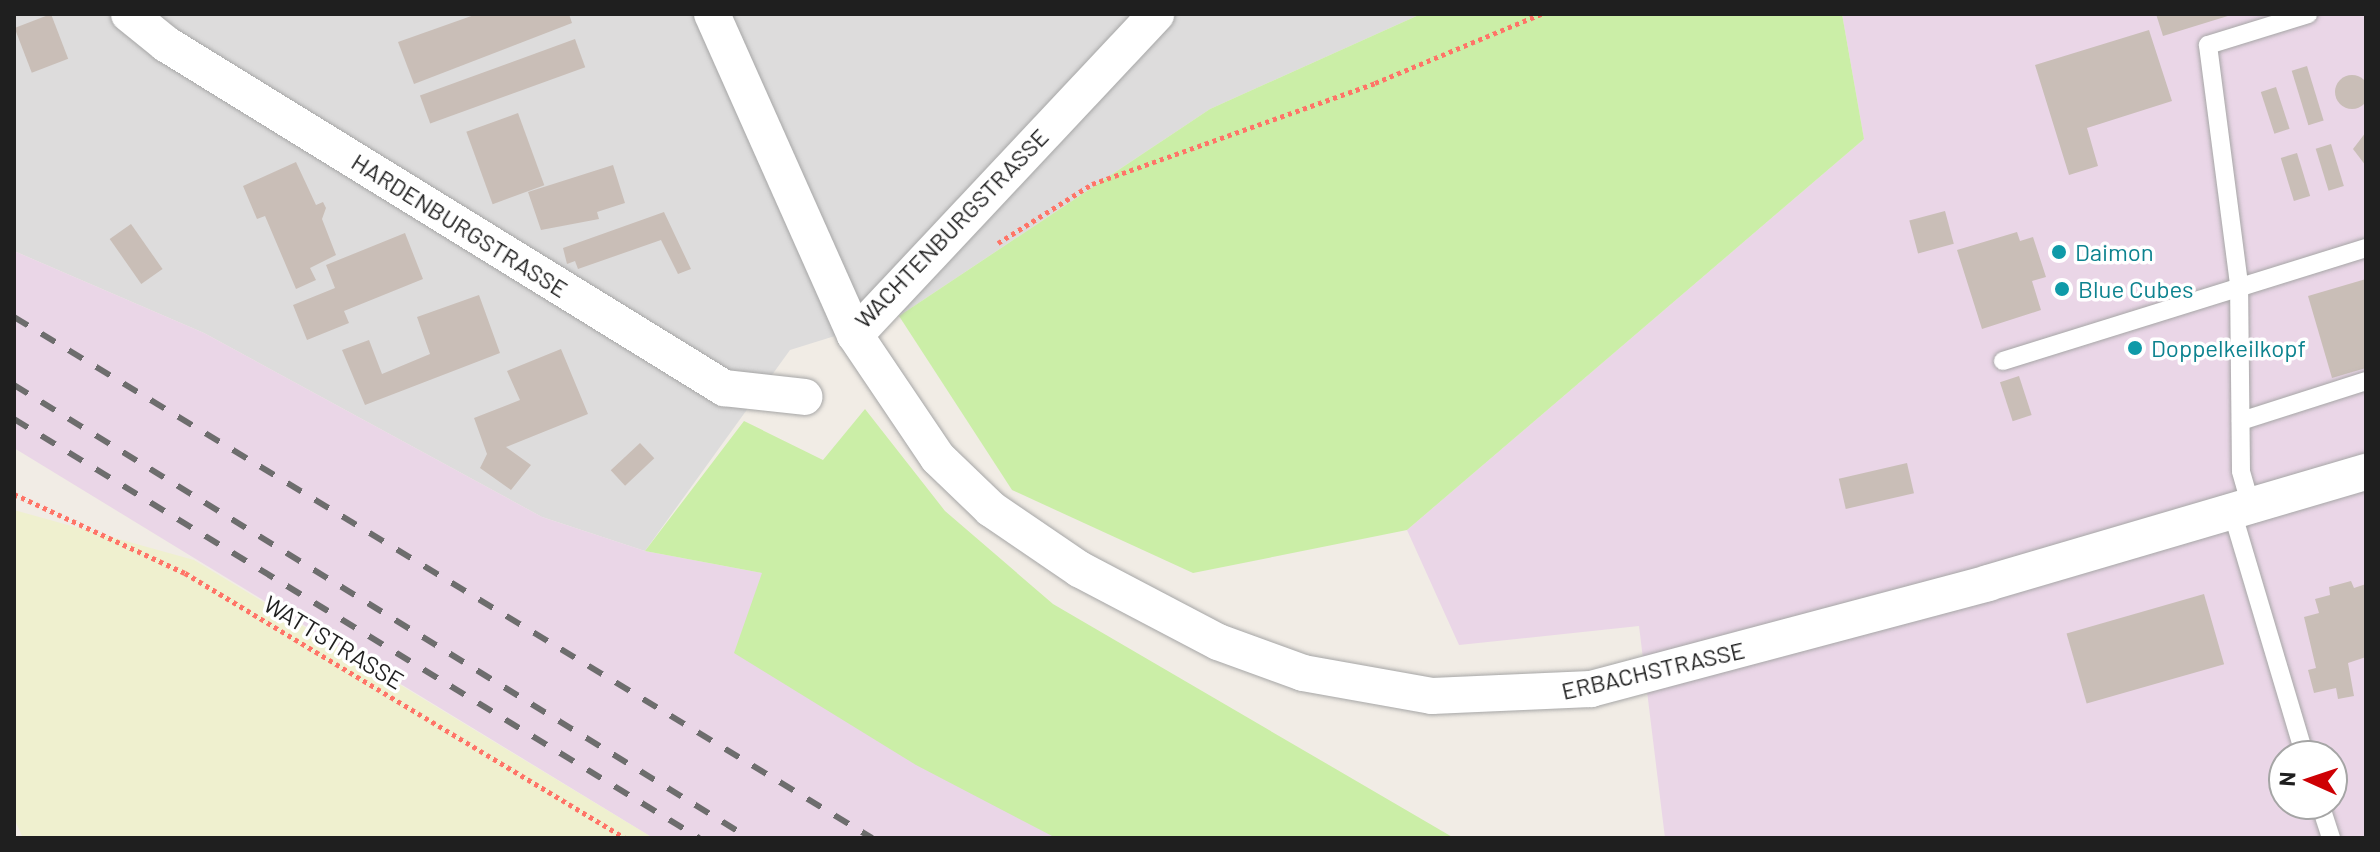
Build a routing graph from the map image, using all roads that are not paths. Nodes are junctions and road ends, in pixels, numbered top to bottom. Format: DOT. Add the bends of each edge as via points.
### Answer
graph roads {
  1 [pos="129,14"];
  2 [pos="712,14"];
  3 [pos="2308,14"];
  4 [pos="1154,15"];
  5 [pos="2366,248"];
  6 [pos="2239,284"];
  7 [pos="855,335"];
  8 [pos="2003,361"];
  9 [pos="2366,381"];
  10 [pos="805,397"];
  11 [pos="2241,421"];
  12 [pos="2366,472"];
  13 [pos="2241,505"];
  14 [pos="2301,740"];
  1 -- 10 [label="street, HARDENBURGSTRASSE" via="166,44 724,388"];
  2 -- 7 [label="street, WACHTENBURGSTRASSE"];
  3 -- 6 [label="lane" via="2208,45"];
  4 -- 7 [label="street, WACHTENBURGSTRASSE"];
  5 -- 6 [label="lane"];
  6 -- 8 [label="lane"];
  6 -- 11 [label="lane"];
  7 -- 13 [label="street, ERBACHSTRASSE" via="938,458 991,509 1044,547 1141,604 1258,658 1347,683 1432,696 1558,694 1633,679 1988,583"];
  9 -- 11 [label="lane"];
  11 -- 13 [label="lane"];
  12 -- 13 [label="street, ERBACHSTRASSE"];
  13 -- 14 [label="lane"];
}
